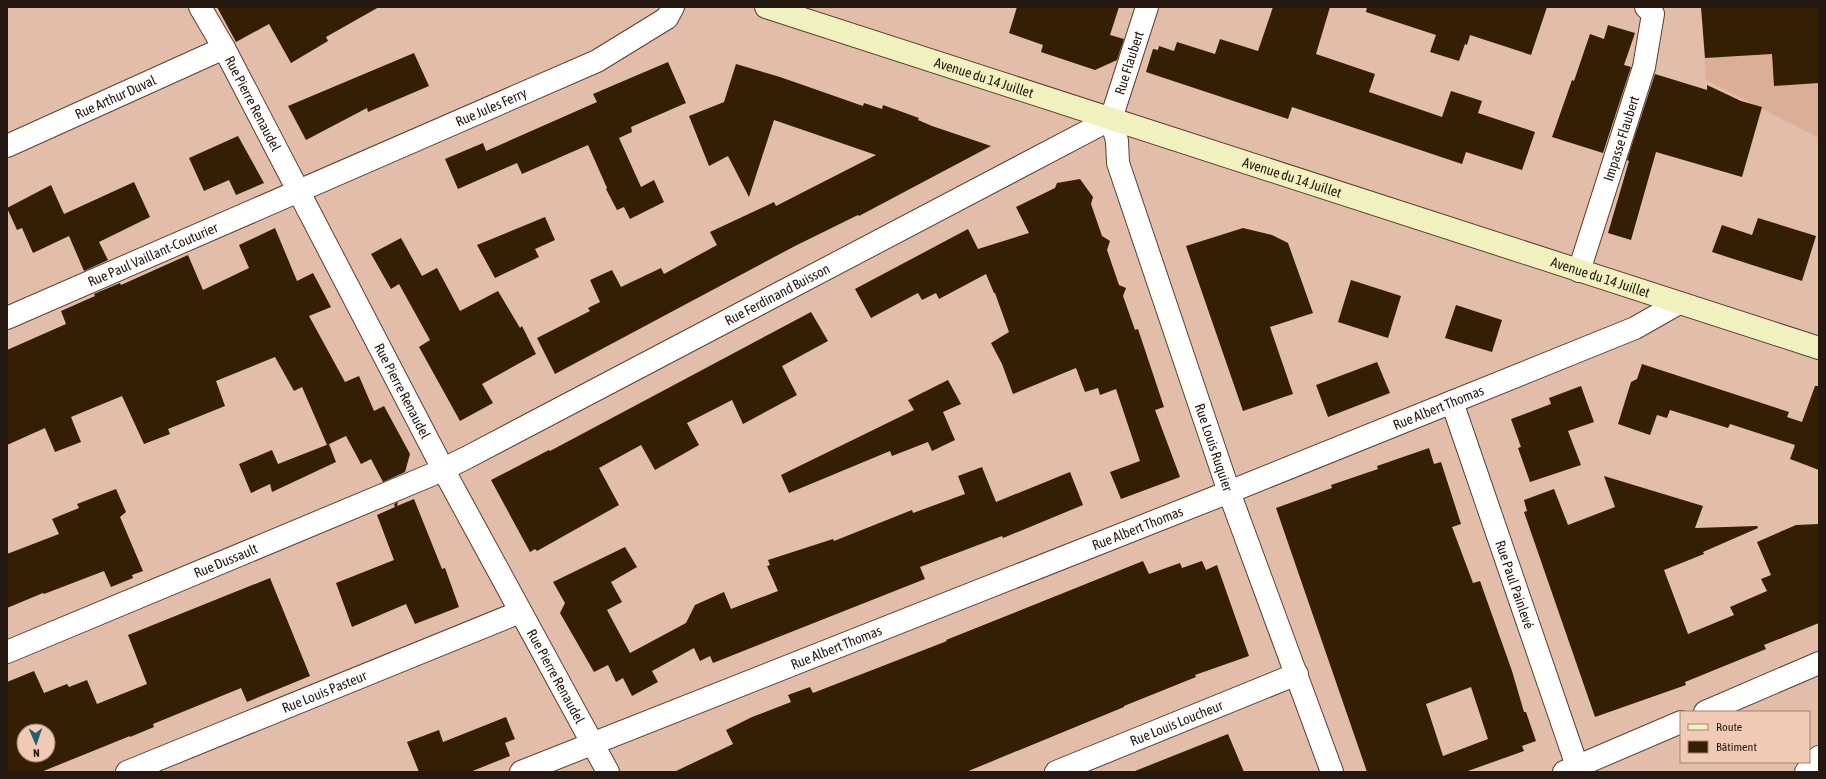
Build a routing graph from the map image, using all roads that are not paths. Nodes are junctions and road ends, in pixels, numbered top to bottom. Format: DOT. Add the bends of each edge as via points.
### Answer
graph roads {
  1 [pos="200,7"];
  2 [pos="673,7"];
  3 [pos="766,7"];
  4 [pos="1147,7"];
  5 [pos="1646,7"];
  6 [pos="224,48"];
  7 [pos="1111,119"];
  8 [pos="7,146"];
  9 [pos="298,190"];
  10 [pos="1579,271"];
  11 [pos="1679,303"];
  12 [pos="7,318"];
  13 [pos="1819,348"];
  14 [pos="1452,402"];
  15 [pos="443,469"];
  16 [pos="1229,492"];
  17 [pos="520,612"];
  18 [pos="7,652"];
  19 [pos="1819,663"];
  20 [pos="1297,674"];
  21 [pos="1707,711"];
  22 [pos="1680,722"];
  23 [pos="593,744"];
  24 [pos="1819,757"];
  25 [pos="1571,769"];
  26 [pos="127,772"];
  27 [pos="521,772"];
  28 [pos="608,772"];
  29 [pos="1056,772"];
  30 [pos="1332,772"];
  31 [pos="1806,772"];
  1 -- 6 [label="street, Rue Pierre Renaudel"];
  2 -- 9 [label="street, Rue Jules Ferry" via="667,18 597,61"];
  3 -- 7 [label="main road, Avenue du 14 Juillet"];
  4 -- 7 [label="street, Rue Flaubert"];
  5 -- 10 [label="street, Impasse Flaubert" via="1653,14 1644,67"];
  6 -- 8 [label="street, Rue Arthur Duval"];
  6 -- 9 [label="street, Rue Pierre Renaudel"];
  7 -- 10 [label="main road, Avenue du 14 Juillet"];
  7 -- 15 [label="street, Rue Ferdinand Buisson"];
  7 -- 16 [label="street, Rue Louis Ruquier" via="1117,141 1118,164"];
  9 -- 12 [label="street, Rue Paul Vaillant-Couturier"];
  9 -- 15 [label="street, Rue Pierre Renaudel"];
  10 -- 11 [label="main road, Avenue du 14 Juillet"];
  11 -- 13 [label="main road, Avenue du 14 Juillet"];
  11 -- 14 [label="street, Rue Albert Thomas" via="1635,328"];
  14 -- 16 [label="street, Rue Albert Thomas"];
  14 -- 25 [label="street, Rue Paul Painlevé"];
  15 -- 17 [label="street, Rue Pierre Renaudel"];
  15 -- 18 [label="street, Rue Dussault"];
  16 -- 20 [label="street, Rue Louis Ruquier"];
  16 -- 23 [label="street, Rue Albert Thomas"];
  17 -- 23 [label="street, Rue Pierre Renaudel"];
  17 -- 26 [label="street, Rue Louis Pasteur"];
  19 -- 21 [label="street"];
  20 -- 29 [label="street, Rue Louis Loucheur"];
  20 -- 30 [label="street, Rue Louis Ruquier"];
  22 -- 25 [label="street"];
  23 -- 27 [label="street, Rue Albert Thomas"];
  23 -- 28 [label="street, Rue Pierre Renaudel"];
  24 -- 31 [label="street"];
}
